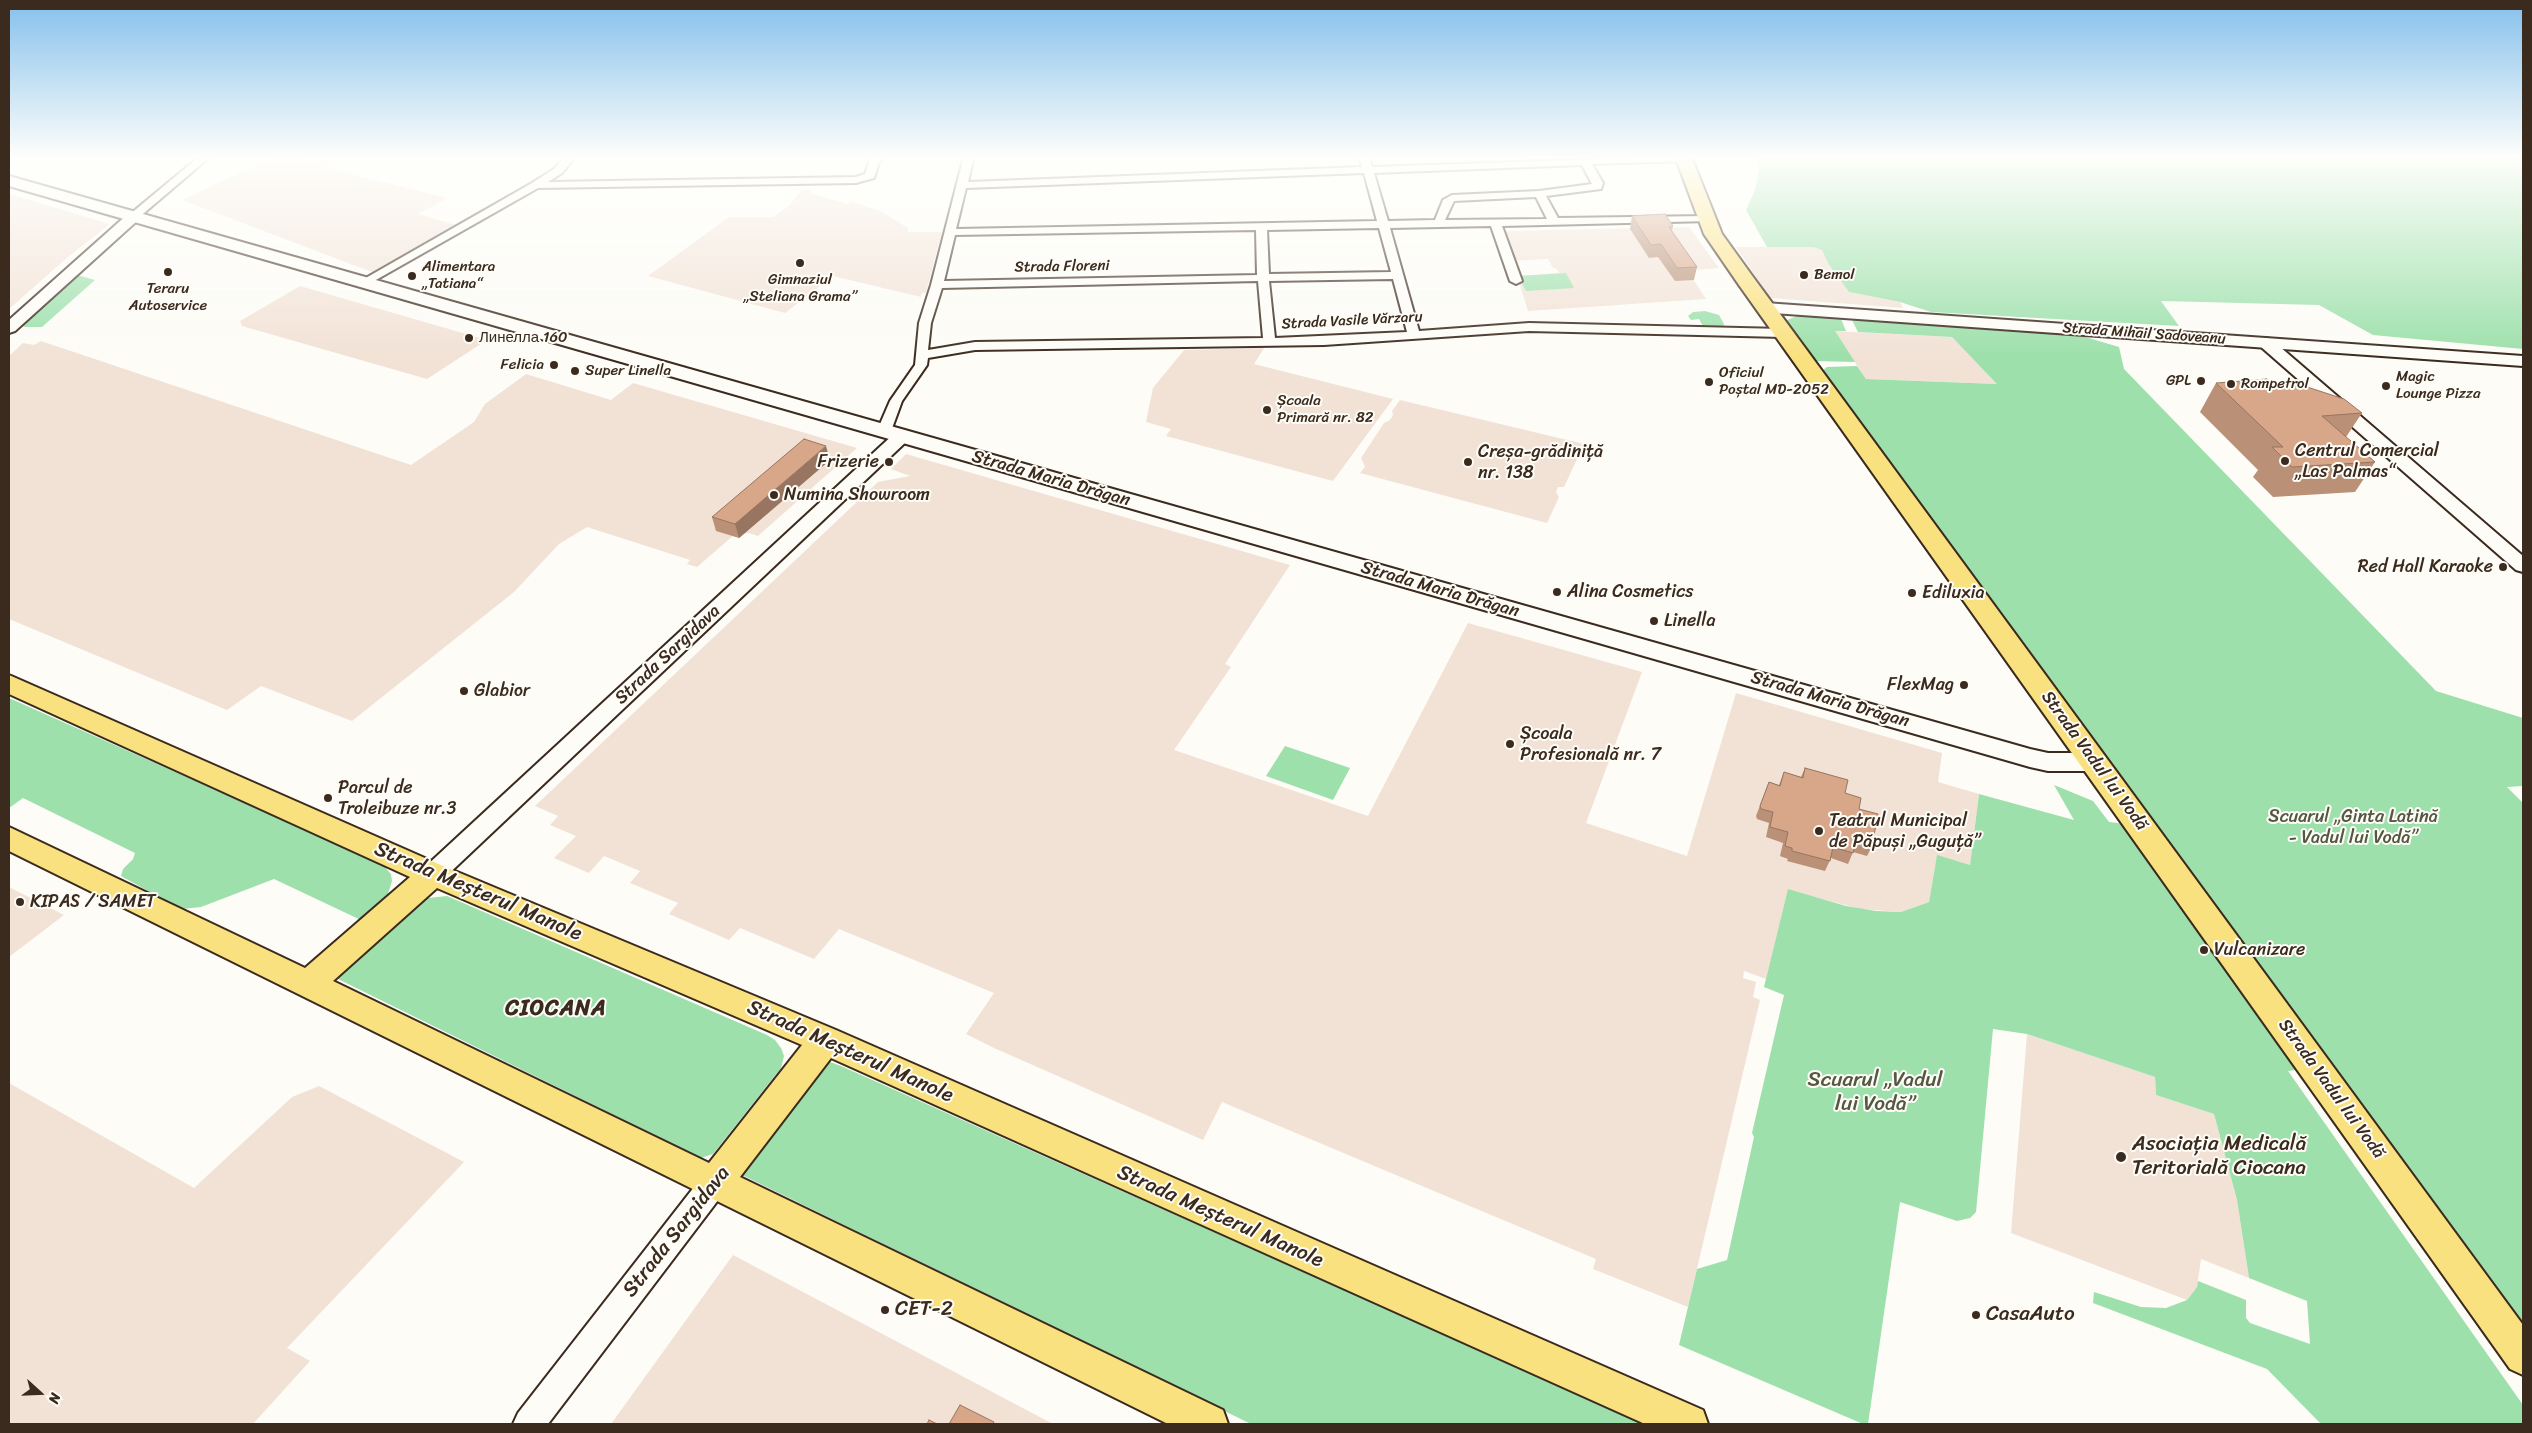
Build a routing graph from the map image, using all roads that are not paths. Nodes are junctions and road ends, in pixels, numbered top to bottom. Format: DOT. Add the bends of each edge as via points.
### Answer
graph roads {
  1 [pos="1495,222"];
  2 [pos="126,223"];
  3 [pos="153,223"];
  4 [pos="470,223"];
  5 [pos="953,223"];
  6 [pos="1438,223"];
  7 [pos="1445,223"];
  8 [pos="1708,223"];
  9 [pos="1384,224"];
  10 [pos="1261,226"];
  11 [pos="950,232"];
  12 [pos="1398,276"];
  13 [pos="1263,278"];
  14 [pos="1516,282"];
  15 [pos="363,283"];
  16 [pos="937,285"];
  17 [pos="1765,308"];
  18 [pos="9,328"];
  19 [pos="1783,333"];
  20 [pos="1414,334"];
  21 [pos="1269,342"];
  22 [pos="2266,343"];
  23 [pos="923,355"];
  24 [pos="2523,361"];
  25 [pos="893,433"];
  26 [pos="2523,566"];
  27 [pos="9,684"];
  28 [pos="2095,762"];
  29 [pos="9,838"];
  30 [pos="433,874"];
  31 [pos="310,983"];
  32 [pos="825,1040"];
  33 [pos="716,1182"];
  34 [pos="2523,1356"];
  35 [pos="529,1424"];
  36 [pos="1210,1424"];
  37 [pos="1689,1424"];
  1 -- 14 [label="street"];
  2 -- 18 [label="street"];
  3 -- 15 [label="main road, Strada Maria Drăgan"];
  4 -- 15 [label="street"];
  5 -- 11 [label="street"];
  6 -- 7 [label="street"];
  6 -- 9 [label="street"];
  8 -- 17 [label="main road, Strada Vadul lui Vodă"];
  9 -- 10 [label="street"];
  9 -- 12 [label="street"];
  10 -- 11 [label="street"];
  10 -- 13 [label="street"];
  11 -- 16 [label="street"];
  12 -- 13 [label="street, Strada Floreni"];
  12 -- 20 [label="street"];
  13 -- 16 [label="street, Strada Floreni"];
  13 -- 21 [label="street"];
  15 -- 25 [label="main road, Strada Maria Drăgan"];
  16 -- 23 [label="street" via="925,323"];
  17 -- 19 [label="main road, Strada Vadul lui Vodă"];
  17 -- 22 [label="main road, Strada Mihail Sadoveanu"];
  19 -- 20 [label="street, Strada Vasile Vărzaru" via="1529,326"];
  19 -- 28 [label="main road, Strada Vadul lui Vodă"];
  20 -- 21 [label="street, Strada Vasile Vărzaru"];
  21 -- 23 [label="street, Strada Vasile Vărzaru" via="975,346"];
  22 -- 24 [label="main road, Strada Mihail Sadoveanu"];
  22 -- 26 [label="street"];
  23 -- 25 [label="street" via="921,366 896,401"];
  25 -- 28 [label="main road, Strada Maria Drăgan" via="2030,758"];
  25 -- 30 [label="street, Strada Sargidava"];
  27 -- 30 [label="main road, Strada Meșterul Manole"];
  28 -- 34 [label="main road, Strada Vadul lui Vodă"];
  29 -- 31 [label="main road"];
  30 -- 31 [label="main road"];
  30 -- 32 [label="main road, Strada Meșterul Manole"];
  31 -- 33 [label="main road"];
  32 -- 33 [label="main road, Strada Sargidava"];
  32 -- 37 [label="main road, Strada Meșterul Manole"];
  33 -- 35 [label="street, Strada Sargidava"];
  33 -- 36 [label="main road"];
}
